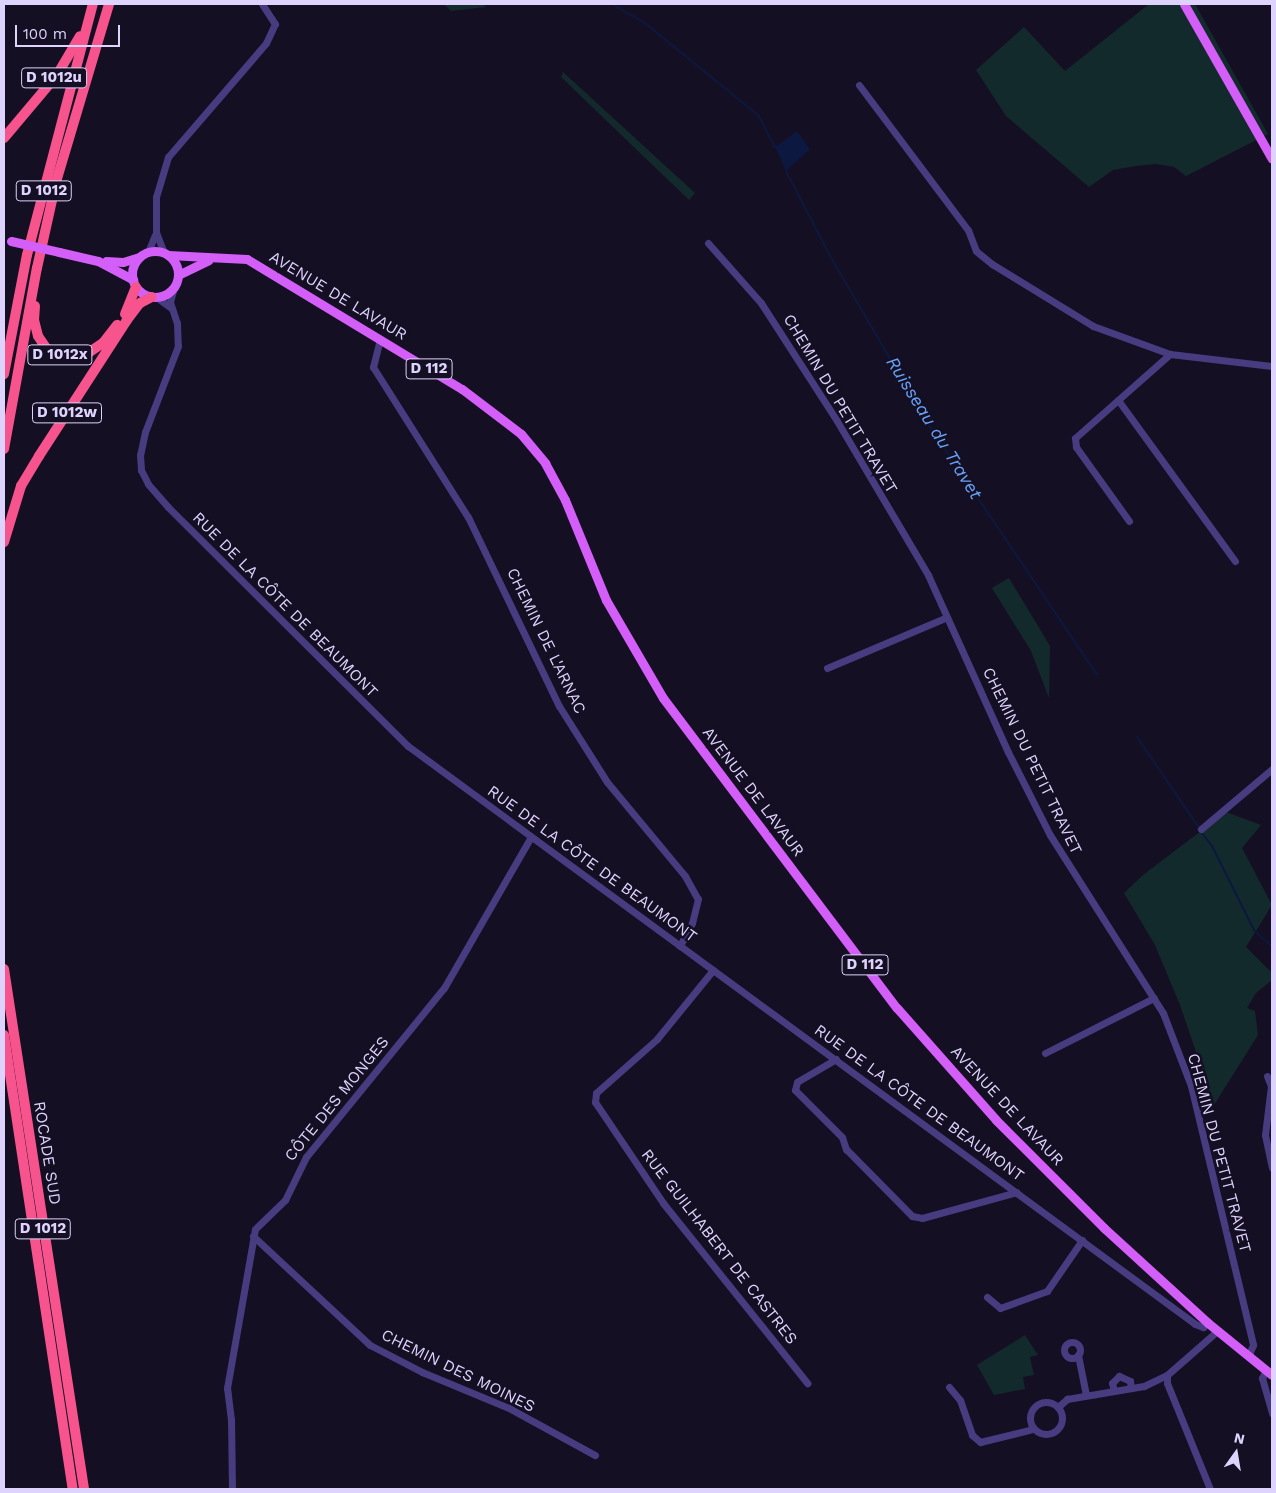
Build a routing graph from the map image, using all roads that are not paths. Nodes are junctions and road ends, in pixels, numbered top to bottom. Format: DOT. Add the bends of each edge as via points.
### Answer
graph roads {
  1 [pos="109,4"];
  2 [pos="262,4"];
  3 [pos="1184,4"];
  4 [pos="92,7"];
  5 [pos="859,85"];
  6 [pos="4,138"];
  7 [pos="1272,159"];
  8 [pos="156,232"];
  9 [pos="7,240"];
  10 [pos="708,243"];
  11 [pos="166,254"];
  12 [pos="144,255"];
  13 [pos="219,257"];
  14 [pos="98,261"];
  15 [pos="36,268"];
  16 [pos="178,276"];
  17 [pos="134,283"];
  18 [pos="174,287"];
  19 [pos="154,297"];
  20 [pos="171,309"];
  21 [pos="380,339"];
  22 [pos="1170,354"];
  23 [pos="1272,366"];
  24 [pos="4,374"];
  25 [pos="1118,400"];
  26 [pos="4,449"];
  27 [pos="1129,521"];
  28 [pos="4,542"];
  29 [pos="1235,561"];
  30 [pos="947,617"];
  31 [pos="828,668"];
  32 [pos="1272,768"];
  33 [pos="1201,829"];
  34 [pos="531,837"];
  35 [pos="680,946"];
  36 [pos="4,969"];
  37 [pos="713,970"];
  38 [pos="1154,998"];
  39 [pos="4,1035"];
  40 [pos="1045,1053"];
  41 [pos="836,1059"];
  42 [pos="1267,1076"];
  43 [pos="1272,1167"];
  44 [pos="1017,1192"];
  45 [pos="253,1236"];
  46 [pos="1082,1240"];
  47 [pos="987,1297"];
  48 [pos="1208,1323"];
  49 [pos="1217,1330"];
  50 [pos="1078,1355"];
  51 [pos="1248,1356"];
  52 [pos="1269,1373"];
  53 [pos="1167,1374"];
  54 [pos="807,1383"];
  55 [pos="949,1387"];
  56 [pos="1131,1388"];
  57 [pos="1114,1391"];
  58 [pos="1086,1395"];
  59 [pos="1059,1406"];
  60 [pos="1272,1414"];
  61 [pos="1033,1429"];
  62 [pos="594,1455"];
  63 [pos="73,1489"];
  64 [pos="84,1489"];
  65 [pos="232,1489"];
  66 [pos="1210,1489"];
  1 -- 15 [label="highway" via="63,157"];
  2 -- 8 [label="street" via="275,24 266,43 168,157 156,197"];
  3 -- 7 [label="main road"];
  4 -- 6 [label="highway, D 1012u" via="76,45 57,75"];
  4 -- 24 [label="highway, D 1012" via="27,255"];
  5 -- 22 [label="street" via="968,230 981,256 1093,326"];
  8 -- 11 [label="street"];
  8 -- 12 [label="street"];
  9 -- 14 [label="main road, bridge"];
  10 -- 30 [label="street, CHEMIN DU PETIT TRAVET" via="752,290 782,332 928,575"];
  11 -- 12 [label="main road"];
  11 -- 13 [label="main road, D 112"];
  11 -- 16 [label="main road" via="176,264"];
  12 -- 14 [label="main road" via="123,262"];
  12 -- 17 [label="main road" via="133,268"];
  13 -- 16 [label="main road, D 112" via="197,264"];
  13 -- 21 [label="main road, AVENUE DE LAVAUR / D 112" via="247,259"];
  14 -- 17 [label="main road"];
  15 -- 17 [label="highway, D 1012x" via="34,320 38,336 46,348 59,355 82,357 103,343 124,316"];
  15 -- 26 [label="highway"];
  16 -- 18 [label="main road"];
  17 -- 19 [label="main road"];
  18 -- 19 [label="main road"];
  18 -- 20 [label="street, RUE DE LA CÔTE DE BEAUMONT"];
  19 -- 20 [label="street"];
  19 -- 28 [label="highway, D 1012w" via="140,303 127,320 38,456 21,486"];
  20 -- 34 [label="street, RUE DE LA CÔTE DE BEAUMONT" via="177,323 178,346 145,432 140,454 141,470 148,484 408,746"];
  21 -- 35 [label="street, CHEMIN DE L'ARNAC" via="373,367 468,517 559,706 607,782 685,876 698,899 692,923"];
  21 -- 48 [label="main road, AVENUE DE LAVAUR / D 112" via="492,409 522,434 549,470 606,600 663,698 897,1008 996,1120 1104,1228"];
  22 -- 23 [label="street"];
  22 -- 25 [label="street"];
  25 -- 27 [label="street" via="1076,438 1076,447"];
  25 -- 29 [label="street"];
  30 -- 31 [label="street"];
  30 -- 38 [label="street, CHEMIN DU PETIT TRAVET" via="1037,810 1067,865"];
  32 -- 33 [label="street"];
  34 -- 35 [label="street, RUE DE LA CÔTE DE BEAUMONT"];
  34 -- 45 [label="street, CÔTE DES MONGES" via="444,988 306,1157 284,1200"];
  35 -- 37 [label="street, RUE DE LA CÔTE DE BEAUMONT"];
  36 -- 64 [label="highway, ROCADE SUD / D 1012"];
  37 -- 41 [label="street, RUE DE LA CÔTE DE BEAUMONT"];
  37 -- 54 [label="street, RUE GUILHABERT DE CASTRES" via="657,1038 596,1093 595,1102 663,1203"];
  38 -- 40 [label="street"];
  38 -- 51 [label="street, CHEMIN DU PETIT TRAVET" via="1170,1027 1191,1086 1253,1345"];
  39 -- 63 [label="highway, ROCADE SUD / D 1012"];
  41 -- 44 [label="street, RUE DE LA CÔTE DE BEAUMONT"];
  41 -- 44 [label="street" via="797,1082 797,1094 842,1137 846,1149 912,1216 922,1218"];
  42 -- 43 [label="street" via="1271,1086 1265,1135"];
  44 -- 46 [label="street, RUE DE LA CÔTE DE BEAUMONT"];
  45 -- 62 [label="street, CHEMIN DES MOINES" via="370,1344 422,1372 509,1408"];
  45 -- 65 [label="street, CÔTE DES MONGES" via="227,1388"];
  46 -- 47 [label="street" via="1047,1291 1000,1308"];
  46 -- 48 [label="street, RUE DE LA CÔTE DE BEAUMONT" via="1195,1324 1204,1327"];
  48 -- 49 [label="main road, AVENUE DE LAVAUR / D 112"];
  49 -- 51 [label="main road, AVENUE DE LAVAUR / D 112"];
  49 -- 53 [label="street"];
  50 -- 58 [label="street"];
  51 -- 52 [label="main road, AVENUE DE LAVAUR / D 112"];
  52 -- 60 [label="street" via="1262,1378"];
  53 -- 56 [label="street" via="1144,1386"];
  53 -- 66 [label="street" via="1167,1383"];
  55 -- 61 [label="street" via="960,1400 972,1435 980,1442"];
  56 -- 57 [label="street"];
  56 -- 57 [label="street" via="1130,1381 1119,1376 1112,1384"];
  57 -- 58 [label="street"];
  58 -- 59 [label="street" via="1067,1399"];
  59 -- 61 [label="street" via="1031,1410 1029,1419"];
  59 -- 61 [label="street" via="1064,1421 1060,1427 1040,1432"];
}
